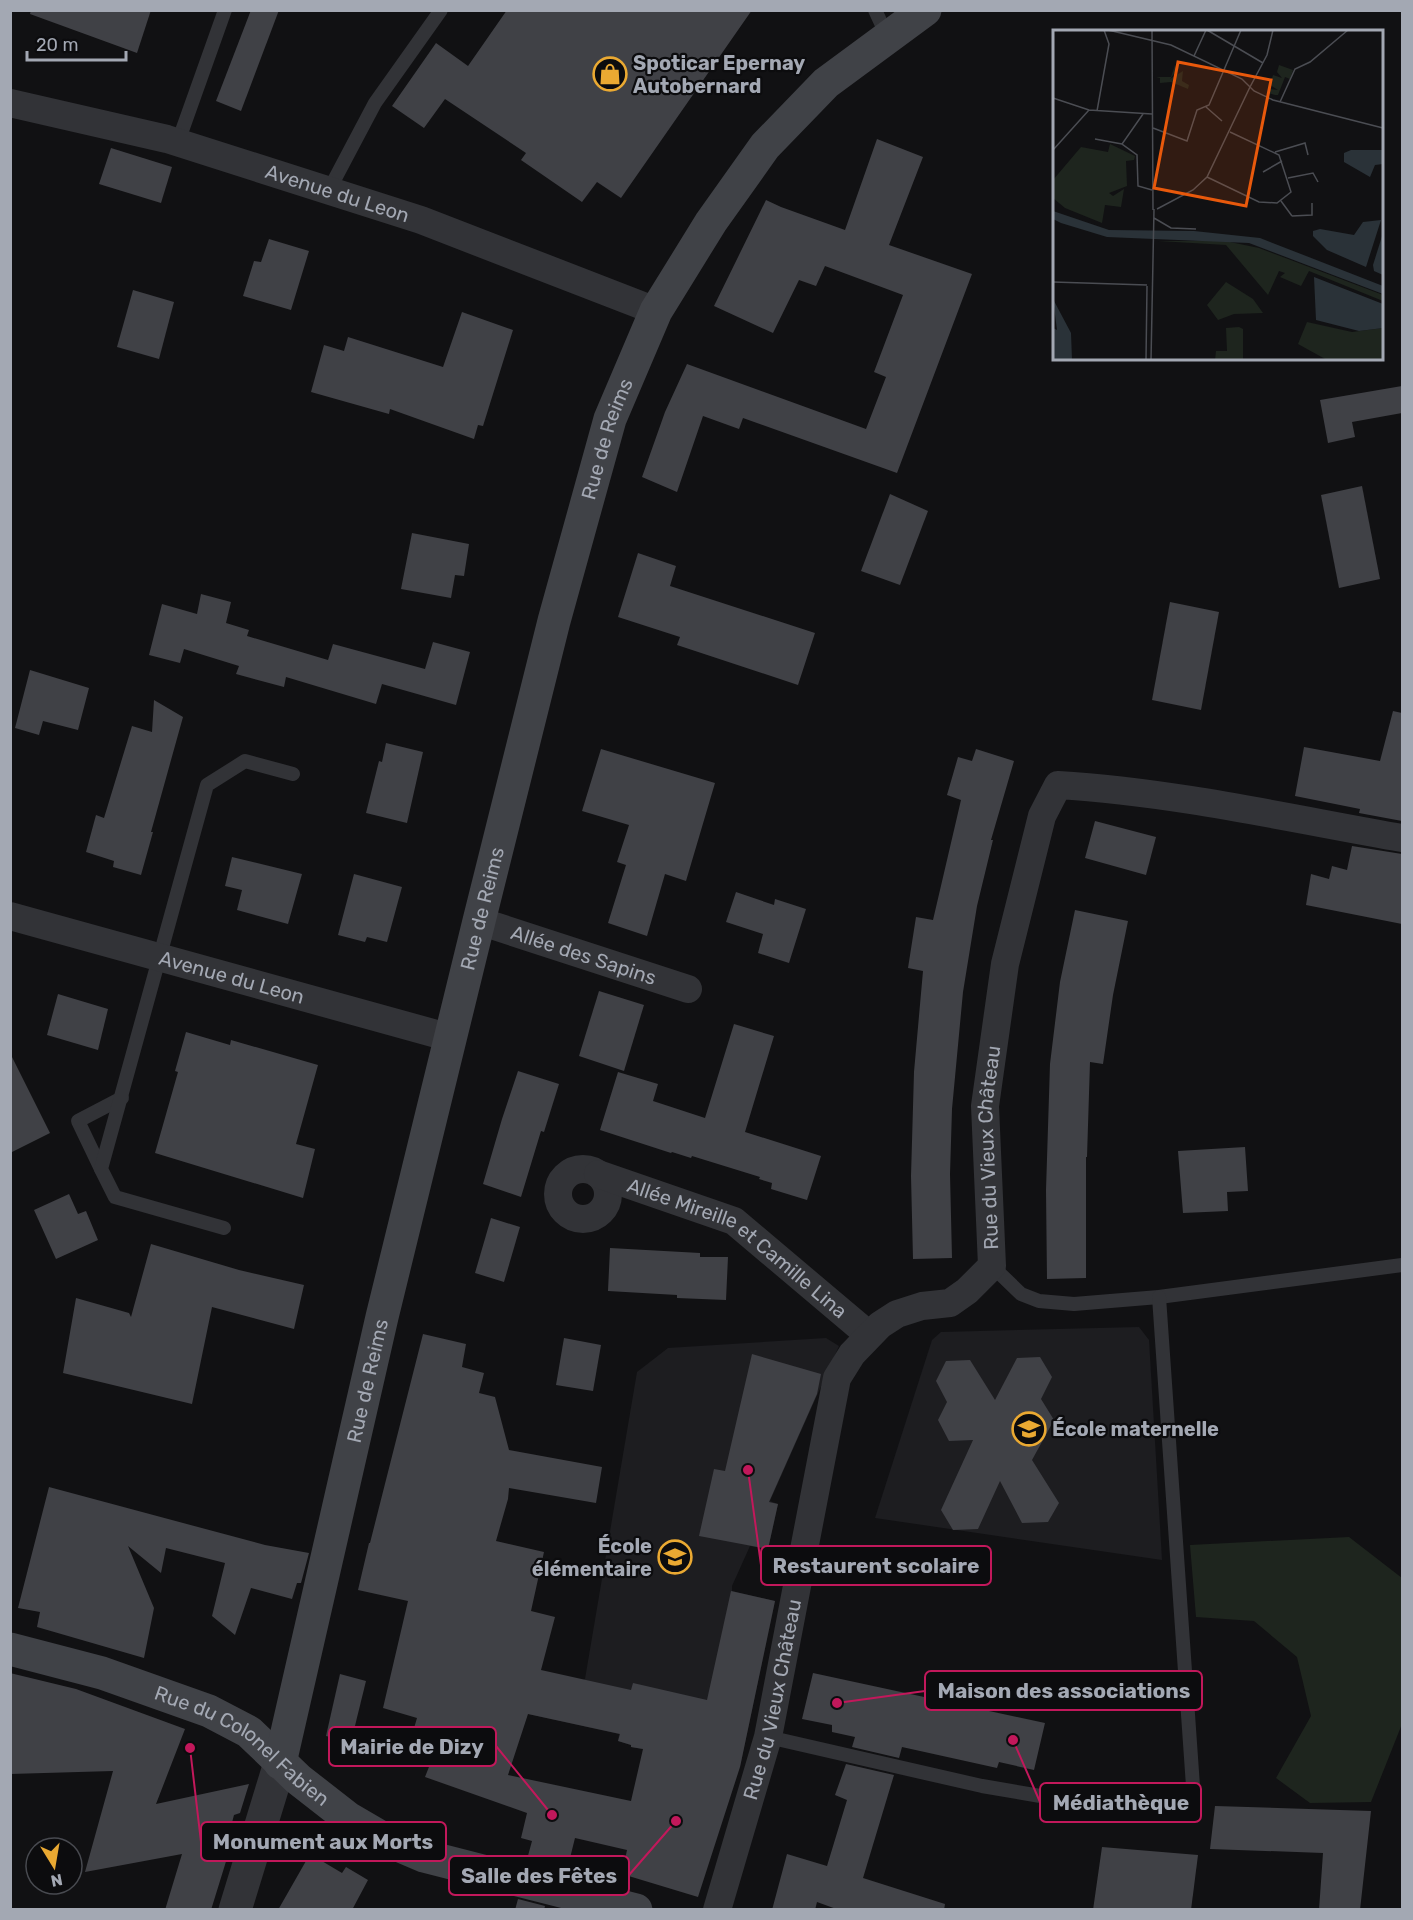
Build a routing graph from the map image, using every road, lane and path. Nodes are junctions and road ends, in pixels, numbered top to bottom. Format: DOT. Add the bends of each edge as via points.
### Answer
graph roads {
  1 [pos="225,10"];
  2 [pos="441,10"];
  3 [pos="925,10"];
  4 [pos="881,24"];
  5 [pos="10,103"];
  6 [pos="178,142"];
  7 [pos="329,190"];
  8 [pos="656,311"];
  9 [pos="293,774"];
  10 [pos="1402,838"];
  11 [pos="10,916"];
  12 [pos="479,921"];
  13 [pos="160,956"];
  14 [pos="688,989"];
  15 [pos="451,1038"];
  16 [pos="122,1098"];
  17 [pos="101,1169"];
  18 [pos="598,1174"];
  19 [pos="224,1227"];
  20 [pos="1402,1264"];
  21 [pos="992,1266"];
  22 [pos="1159,1297"];
  23 [pos="869,1335"];
  24 [pos="10,1649"];
  25 [pos="768,1737"];
  26 [pos="280,1762"];
  27 [pos="235,1910"];
  28 [pos="636,1910"];
  29 [pos="717,1910"];
  1 -- 6 [label="lane"];
  2 -- 7 [label="lane" via="375,103"];
  3 -- 4 [label="main road, Rue de Reims"];
  4 -- 8 [label="main road, Rue de Reims" via="765,146 711,222"];
  5 -- 6 [label="street, Avenue du Leon"];
  6 -- 7 [label="street, Avenue du Leon"];
  7 -- 8 [label="street, Avenue du Leon" via="421,220"];
  8 -- 12 [label="main road, Rue de Reims" via="610,419 554,621"];
  9 -- 13 [label="lane" via="245,761 207,785"];
  10 -- 21 [label="street, Rue du Vieux Château" via="1190,800 1058,785 1042,816 1005,964 985,1106"];
  11 -- 13 [label="street, Avenue du Leon"];
  12 -- 14 [label="street, Allée des Sapins"];
  12 -- 15 [label="main road, Rue de Reims"];
  13 -- 15 [label="street, Avenue du Leon"];
  13 -- 16 [label="lane"];
  15 -- 26 [label="main road, Rue de Reims" via="382,1317"];
  16 -- 17 [label="lane"];
  16 -- 17 [label="lane" via="78,1120"];
  17 -- 19 [label="lane" via="116,1197"];
  18 -- 23 [label="street, Allée Mireille et Camille Lina" via="734,1221"];
  20 -- 22 [label="lane"];
  21 -- 22 [label="lane" via="1021,1294 1039,1301 1074,1304"];
  21 -- 23 [label="street, Rue du Vieux Château" via="951,1303 897,1314"];
  22 -- 25 [label="lane" via="1195,1815 982,1786"];
  23 -- 25 [label="street, Rue du Vieux Château" via="837,1378"];
  24 -- 26 [label="main road, Rue du Colonel Fabien" via="102,1673 209,1711 249,1732"];
  25 -- 29 [label="street, Rue du Vieux Château"];
  26 -- 27 [label="street, Rue de Reims"];
  26 -- 28 [label="main road, Rue du Colonel Fabien" via="348,1818 424,1856"];
}
